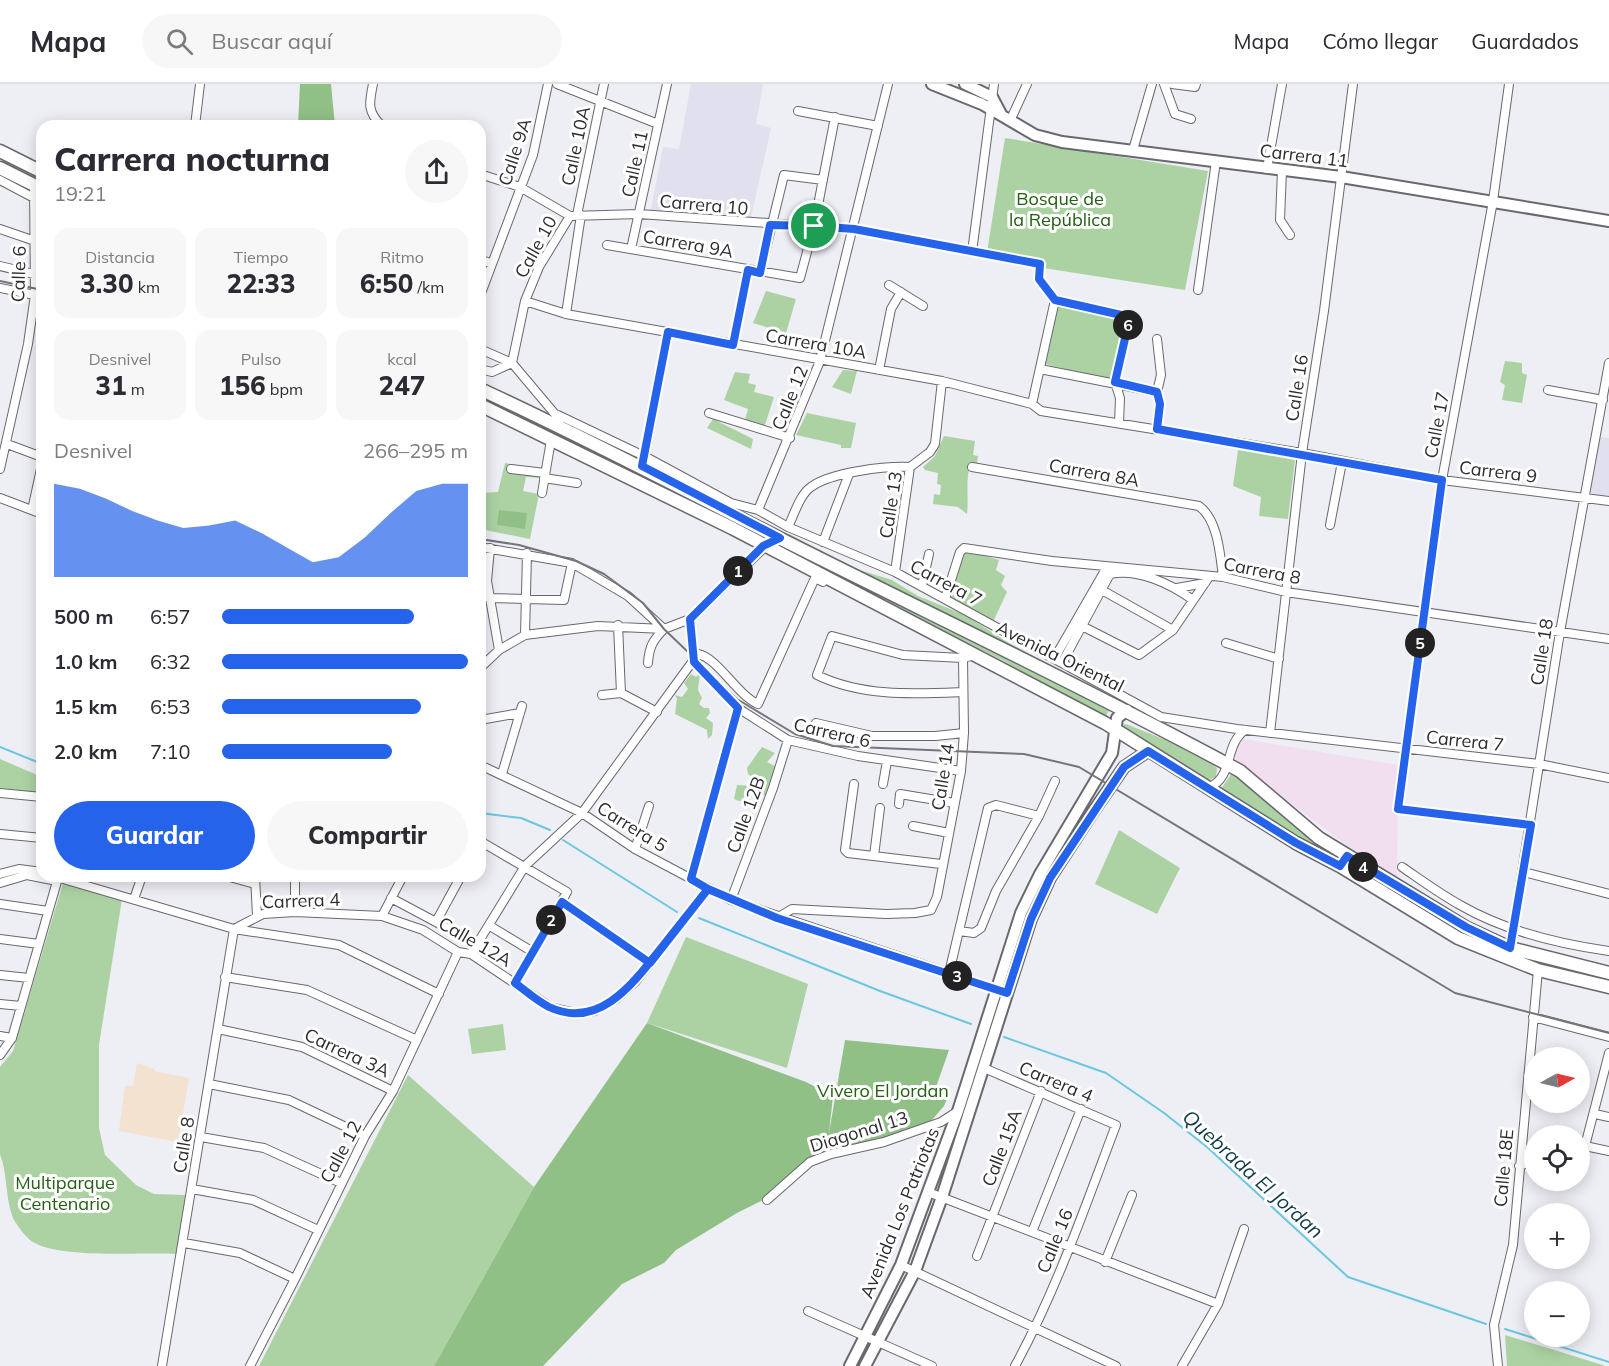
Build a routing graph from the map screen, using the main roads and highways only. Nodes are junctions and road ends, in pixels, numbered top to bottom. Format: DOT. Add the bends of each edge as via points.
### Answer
graph roads {
  1 [pos="932,84"];
  2 [pos="965,84"];
  3 [pos="1001,114"];
  4 [pos="0,151"];
  5 [pos="0,168"];
  6 [pos="36,169"];
  7 [pos="36,190"];
  8 [pos="1609,221"];
  9 [pos="486,392"];
  10 [pos="486,408"];
  11 [pos="1127,710"];
  12 [pos="1116,731"];
  13 [pos="1148,751"];
  14 [pos="1344,861"];
  15 [pos="1609,973"];
  16 [pos="1609,987"];
  17 [pos="976,1052"];
  18 [pos="988,1056"];
  19 [pos="964,1113"];
  20 [pos="850,1366"];
  21 [pos="865,1366"];
  1 -- 3 [label="main road, Carrera 11"];
  2 -- 3 [label="main road, Carrera 11" via="992,97"];
  3 -- 8 [label="main road, Carrera 11" via="1035,135 1062,142 1341,177"];
  4 -- 6 [label="main road"];
  5 -- 7 [label="main road"];
  9 -- 11 [label="main road, Avenida Oriental" via="644,462 780,538"];
  10 -- 12 [label="main road, Avenida Oriental" via="763,546"];
  11 -- 12 [label="main road, Avenida Los Patriotas" via="1117,718"];
  11 -- 14 [label="main road, Avenida Oriental" via="1240,771"];
  12 -- 13 [label="main road, Avenida Oriental"];
  12 -- 17 [label="main road, Avenida Los Patriotas" via="1107,761 1021,913"];
  13 -- 14 [label="main road, Avenida Oriental" via="1296,843"];
  13 -- 18 [label="main road, Avenida Los Patriotas" via="1124,767 1050,878 1031,919"];
  14 -- 15 [label="main road, Avenida Oriental" via="1510,948"];
  14 -- 16 [label="main road, Avenida Oriental" via="1458,938 1538,970"];
  17 -- 18 [label="main road"];
  17 -- 19 [label="main road, Avenida Los Patriotas"];
  18 -- 19 [label="main road, Avenida Los Patriotas"];
  19 -- 20 [label="main road, Avenida Los Patriotas" via="928,1192 901,1265"];
  19 -- 21 [label="main road, Avenida Los Patriotas" via="942,1197 915,1271"];
}
